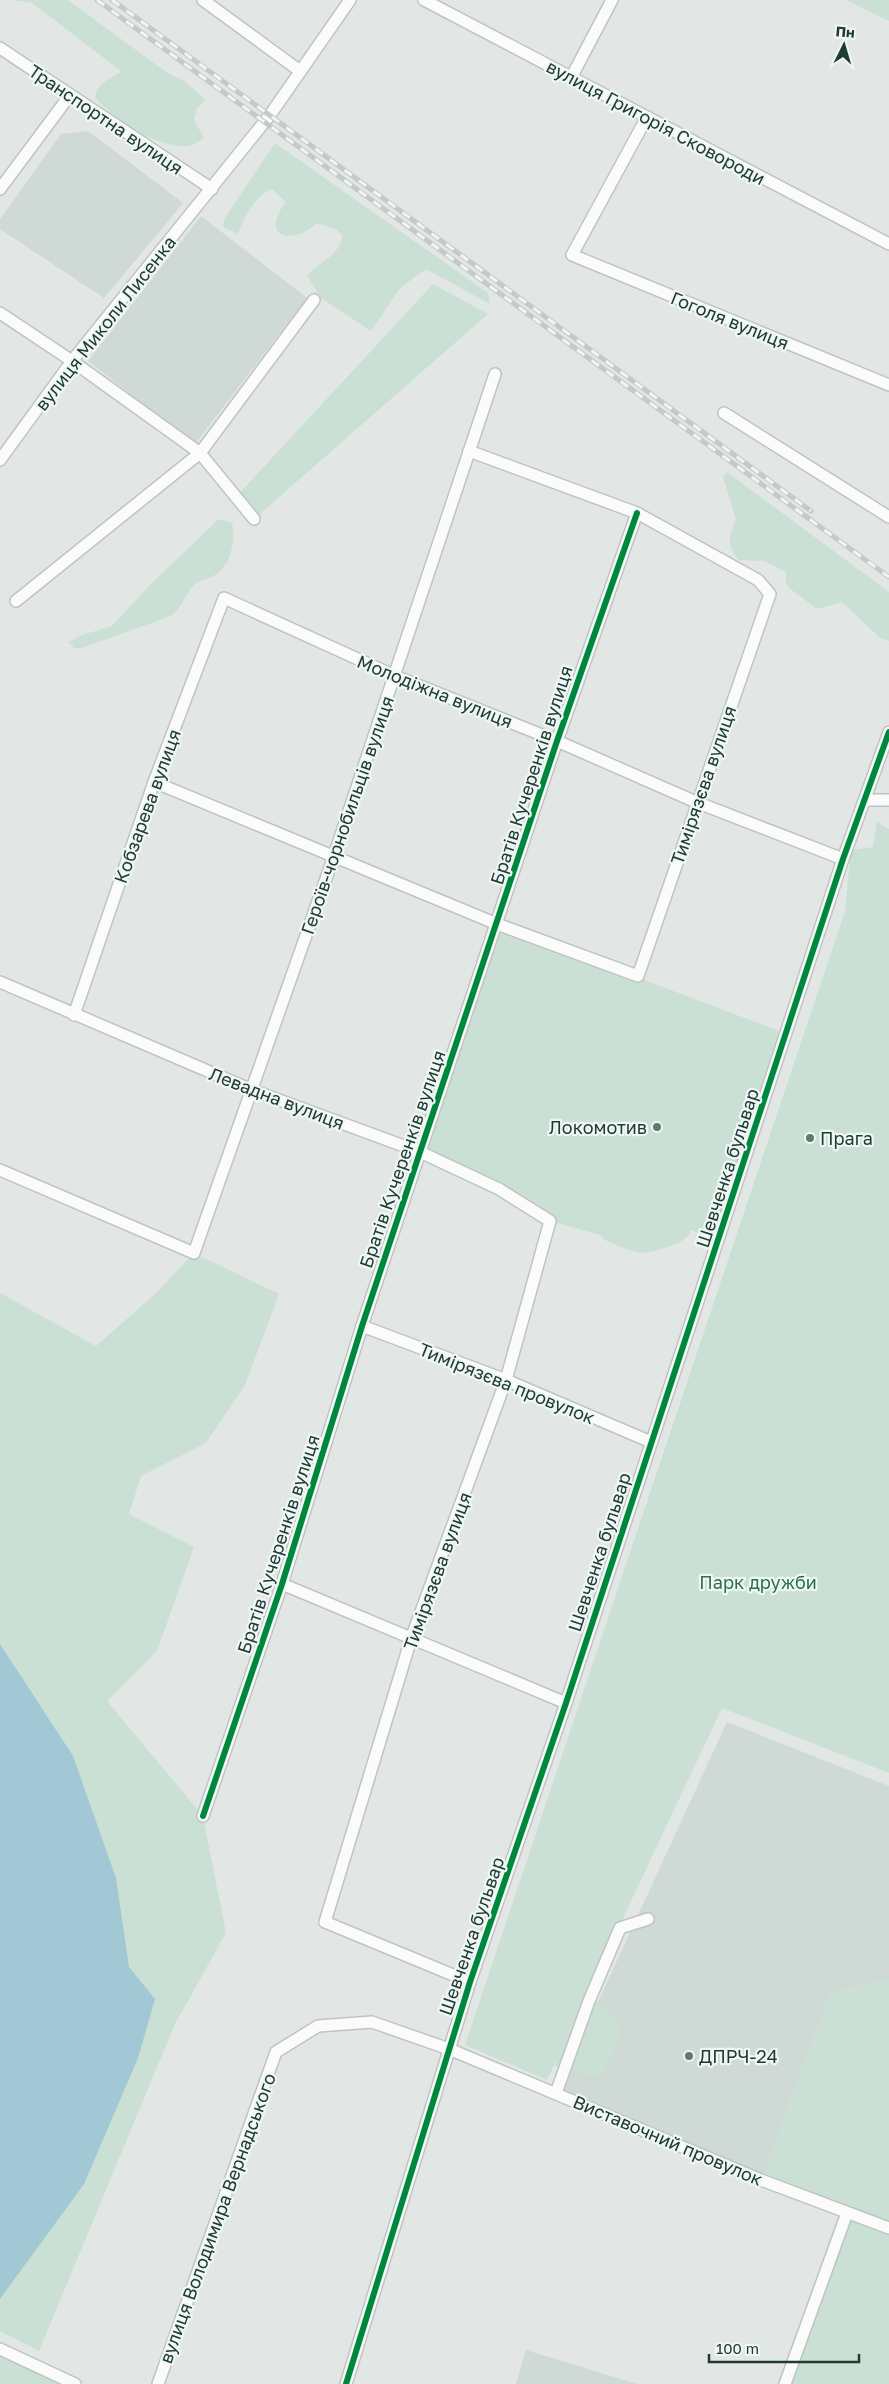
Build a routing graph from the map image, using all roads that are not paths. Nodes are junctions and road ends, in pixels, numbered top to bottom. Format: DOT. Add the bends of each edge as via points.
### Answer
graph roads {
  1 [pos="203,0"];
  2 [pos="350,0"];
  3 [pos="424,0"];
  4 [pos="612,0"];
  5 [pos="0,48"];
  6 [pos="300,71"];
  7 [pos="571,78"];
  8 [pos="70,95"];
  9 [pos="647,117"];
  10 [pos="2,181"];
  11 [pos="212,189"];
  12 [pos="889,244"];
  13 [pos="314,300"];
  14 [pos="0,312"];
  15 [pos="72,361"];
  16 [pos="495,374"];
  17 [pos="889,385"];
  18 [pos="724,413"];
  19 [pos="469,451"];
  20 [pos="200,453"];
  21 [pos="0,460"];
  22 [pos="636,513"];
  23 [pos="889,517"];
  24 [pos="254,519"];
  25 [pos="224,598"];
  26 [pos="16,601"];
  27 [pos="395,676"];
  28 [pos="889,732"];
  29 [pos="557,740"];
  30 [pos="154,782"];
  31 [pos="866,800"];
  32 [pos="889,800"];
  33 [pos="696,802"];
  34 [pos="334,856"];
  35 [pos="843,859"];
  36 [pos="497,924"];
  37 [pos="0,982"];
  38 [pos="74,1014"];
  39 [pos="252,1090"];
  40 [pos="420,1152"];
  41 [pos="0,1170"];
  42 [pos="550,1221"];
  43 [pos="362,1326"];
  44 [pos="506,1380"];
  45 [pos="651,1442"];
  46 [pos="282,1584"];
  47 [pos="411,1639"];
  48 [pos="566,1702"];
  49 [pos="203,1816"];
  50 [pos="648,1919"];
  51 [pos="470,1982"];
  52 [pos="449,2049"];
  53 [pos="276,2052"];
  54 [pos="556,2093"];
  55 [pos="847,2213"];
  56 [pos="889,2228"];
  57 [pos="0,2349"];
  58 [pos="76,2384"];
  59 [pos="158,2384"];
  60 [pos="346,2384"];
  61 [pos="785,2384"];
  1 -- 6 [label="street"];
  2 -- 6 [label="street, вулиця Миколи Лисенка"];
  3 -- 7 [label="street, вулиця Григорія Сковороди"];
  4 -- 7 [label="street"];
  5 -- 8 [label="street, Транспортна вулиця"];
  6 -- 11 [label="street, вулиця Миколи Лисенка" via="270,116"];
  7 -- 9 [label="street, вулиця Григорія Сковороди"];
  8 -- 10 [label="street"];
  8 -- 11 [label="street, Транспортна вулиця"];
  9 -- 12 [label="street, вулиця Григорія Сковороди"];
  9 -- 17 [label="street, Гоголя вулиця" via="572,256"];
  11 -- 15 [label="street, вулиця Миколи Лисенка"];
  13 -- 20 [label="street"];
  14 -- 15 [label="street"];
  15 -- 20 [label="street"];
  15 -- 21 [label="street, вулиця Миколи Лисенка"];
  16 -- 19 [label="street, Героїв-чорнобильців вулиця"];
  18 -- 23 [label="street"];
  19 -- 22 [label="street"];
  19 -- 27 [label="street, Героїв-чорнобильців вулиця"];
  20 -- 24 [label="street"];
  20 -- 26 [label="street"];
  22 -- 29 [label="street, Братів Кучеренків вулиця"];
  22 -- 33 [label="street, Тимірязєва вулиця" via="758,580 770,594"];
  25 -- 27 [label="street, Молодіжна вулиця"];
  25 -- 30 [label="street, Кобзарева вулиця"];
  27 -- 29 [label="street, Молодіжна вулиця"];
  27 -- 34 [label="street, Героїв-чорнобильців вулиця"];
  28 -- 31 [label="street, Шевченка бульвар"];
  29 -- 33 [label="street, Молодіжна вулиця"];
  29 -- 36 [label="street, Братів Кучеренків вулиця"];
  30 -- 34 [label="street"];
  30 -- 38 [label="street, Кобзарева вулиця"];
  31 -- 32 [label="street"];
  31 -- 35 [label="street, Шевченка бульвар"];
  33 -- 35 [label="street, Молодіжна вулиця"];
  33 -- 36 [label="street, Тимірязєва вулиця" via="638,976"];
  34 -- 36 [label="street"];
  34 -- 39 [label="street, Героїв-чорнобильців вулиця"];
  35 -- 45 [label="street, Шевченка бульвар"];
  36 -- 40 [label="street, Братів Кучеренків вулиця"];
  37 -- 38 [label="street, Левадна вулиця"];
  38 -- 39 [label="street, Левадна вулиця"];
  39 -- 40 [label="street, Левадна вулиця"];
  39 -- 41 [label="street, Героїв-чорнобильців вулиця" via="194,1253"];
  40 -- 42 [label="street, Левадна вулиця" via="499,1189"];
  40 -- 43 [label="street, Братів Кучеренків вулиця"];
  42 -- 44 [label="street, Тимірязєва вулиця"];
  43 -- 44 [label="street, Тимірязєва провулок"];
  43 -- 46 [label="street, Братів Кучеренків вулиця"];
  44 -- 45 [label="street, Тимірязєва провулок"];
  44 -- 47 [label="street, Тимірязєва вулиця"];
  45 -- 48 [label="street, Шевченка бульвар"];
  46 -- 47 [label="street"];
  46 -- 49 [label="street, Братів Кучеренків вулиця"];
  47 -- 48 [label="street"];
  47 -- 51 [label="street, Тимірязєва вулиця" via="325,1922"];
  48 -- 51 [label="street, Шевченка бульвар"];
  50 -- 54 [label="street" via="620,1928 589,2001"];
  51 -- 52 [label="street, Шевченка бульвар"];
  52 -- 53 [label="street, Виставочний провулок" via="372,2022 318,2026"];
  52 -- 54 [label="street, Виставочний провулок"];
  52 -- 60 [label="street, Шевченка бульвар"];
  53 -- 59 [label="street, вулиця Володимира Вернадського"];
  54 -- 55 [label="street, Виставочний провулок"];
  55 -- 56 [label="street, Виставочний провулок"];
  55 -- 61 [label="street"];
  57 -- 58 [label="street"];
}
